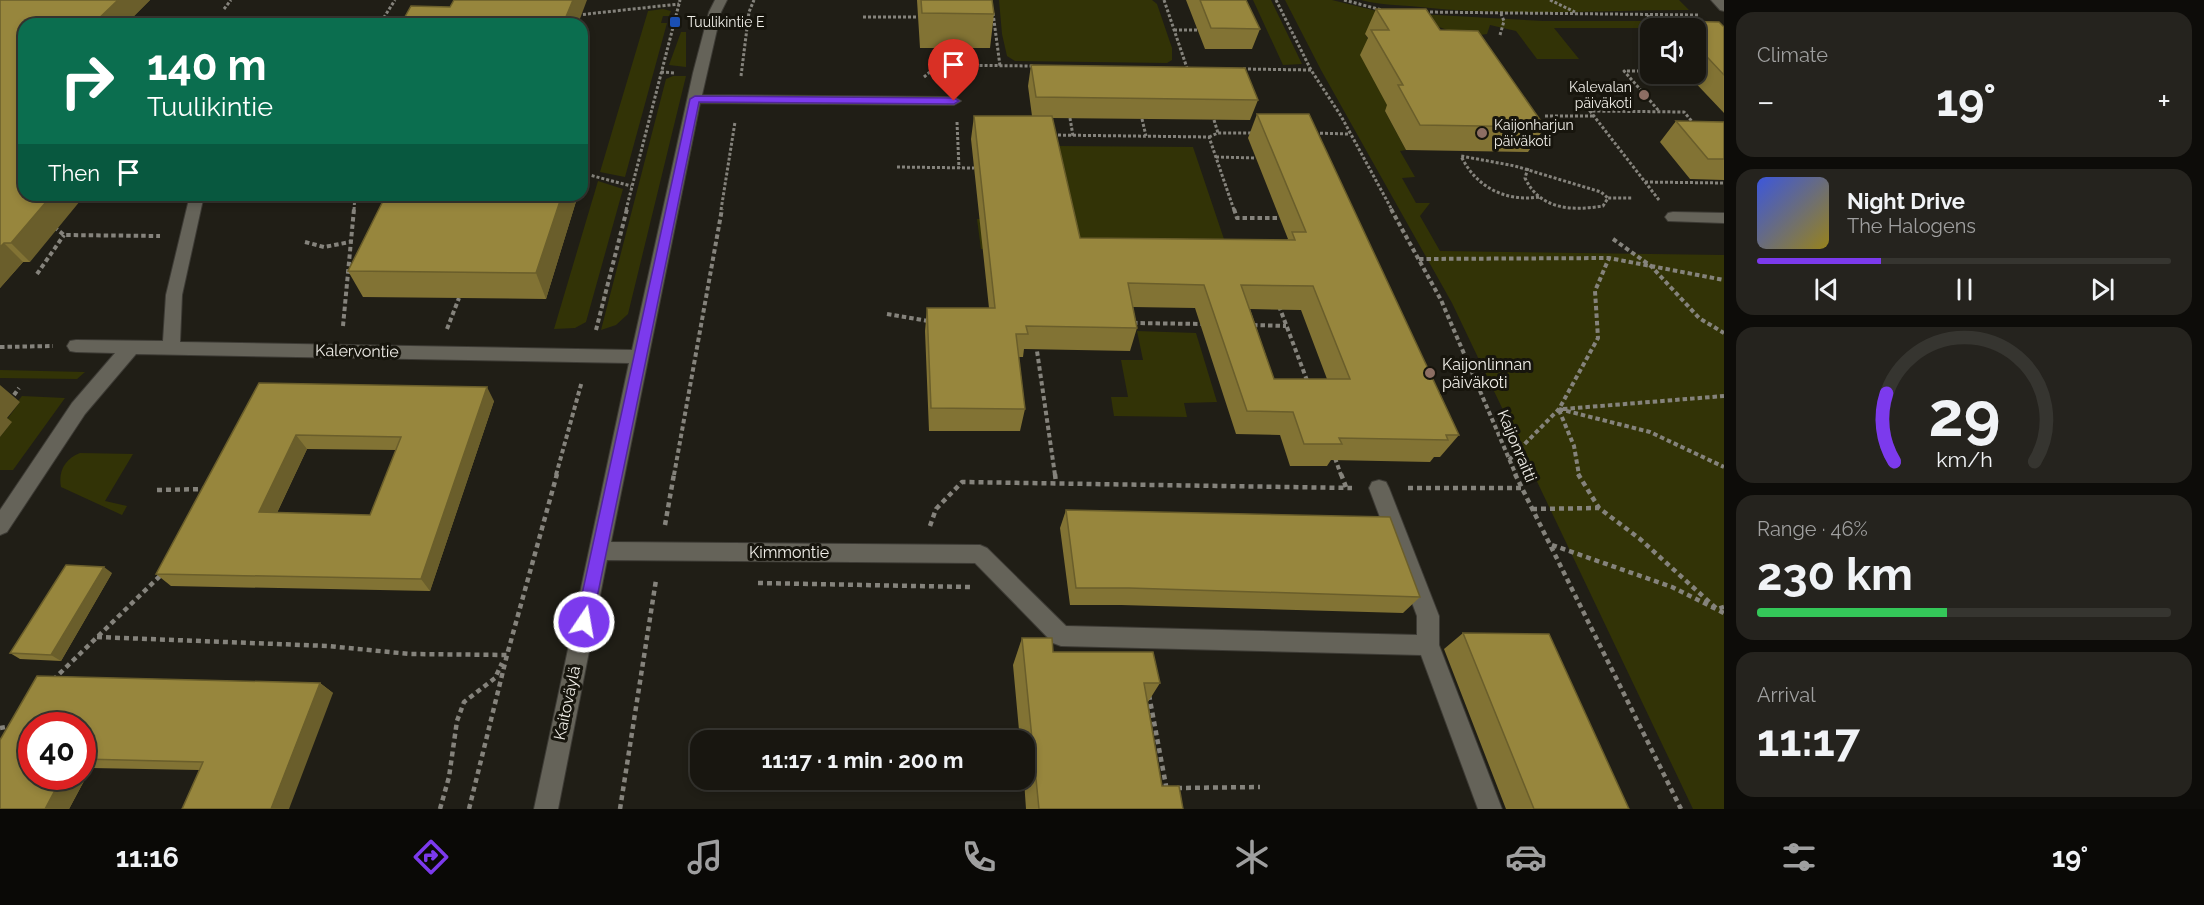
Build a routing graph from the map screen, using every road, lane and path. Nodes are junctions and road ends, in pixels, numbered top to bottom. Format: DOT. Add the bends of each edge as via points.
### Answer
graph roads {
  1 [pos="395,0"];
  2 [pos="721,0"];
  3 [pos="754,0"];
  4 [pos="1164,0"];
  5 [pos="1276,0"];
  6 [pos="1344,0"];
  7 [pos="1550,0"];
  8 [pos="1717,0"];
  9 [pos="680,2"];
  10 [pos="1724,7"];
  11 [pos="1383,10"];
  12 [pos="993,11"];
  13 [pos="1417,11"];
  14 [pos="1575,13"];
  15 [pos="1501,14"];
  16 [pos="1641,14"];
  17 [pos="1706,15"];
  18 [pos="570,16"];
  19 [pos="863,16"];
  20 [pos="918,17"];
  21 [pos="384,18"];
  22 [pos="1653,18"];
  23 [pos="1174,30"];
  24 [pos="1198,30"];
  25 [pos="1500,35"];
  26 [pos="1035,66"];
  27 [pos="1198,69"];
  28 [pos="1232,69"];
  29 [pos="1311,70"];
  30 [pos="1640,71"];
  31 [pos="695,99"];
  32 [pos="737,99"];
  33 [pos="954,101"];
  34 [pos="1659,112"];
  35 [pos="1545,116"];
  36 [pos="1594,116"];
  37 [pos="1070,118"];
  38 [pos="1142,119"];
  39 [pos="957,120"];
  40 [pos="1214,120"];
  41 [pos="1697,127"];
  42 [pos="1218,133"];
  43 [pos="1254,133"];
  44 [pos="1314,133"];
  45 [pos="1350,134"];
  46 [pos="1050,135"];
  47 [pos="1073,135"];
  48 [pos="1146,136"];
  49 [pos="1209,137"];
  50 [pos="1216,157"];
  51 [pos="1256,158"];
  52 [pos="897,167"];
  53 [pos="959,168"];
  54 [pos="974,168"];
  55 [pos="1528,168"];
  56 [pos="588,175"];
  57 [pos="1645,182"];
  58 [pos="1724,183"];
  59 [pos="631,186"];
  60 [pos="1539,197"];
  61 [pos="1608,198"];
  62 [pos="1632,198"];
  63 [pos="196,201"];
  64 [pos="354,201"];
  65 [pos="1672,217"];
  66 [pos="1280,218"];
  67 [pos="1724,218"];
  68 [pos="43,227"];
  69 [pos="64,235"];
  70 [pos="164,236"];
  71 [pos="1613,239"];
  72 [pos="305,242"];
  73 [pos="350,242"];
  74 [pos="1609,258"];
  75 [pos="1419,259"];
  76 [pos="1651,266"];
  77 [pos="37,274"];
  78 [pos="1724,280"];
  79 [pos="459,298"];
  80 [pos="1279,305"];
  81 [pos="887,314"];
  82 [pos="939,321"];
  83 [pos="1125,323"];
  84 [pos="1206,324"];
  85 [pos="1252,325"];
  86 [pos="1286,326"];
  87 [pos="343,331"];
  88 [pos="445,332"];
  89 [pos="1035,333"];
  90 [pos="1724,333"];
  91 [pos="76,346"];
  92 [pos="133,346"];
  93 [pos="0,347"];
  94 [pos="171,347"];
  95 [pos="588,356"];
  96 [pos="639,357"];
  97 [pos="19,388"];
  98 [pos="1310,390"];
  99 [pos="14,395"];
  100 [pos="1724,396"];
  101 [pos="1559,409"];
  102 [pos="1334,455"];
  103 [pos="1509,460"];
  104 [pos="1724,467"];
  105 [pos="1056,483"];
  106 [pos="1346,488"];
  107 [pos="1379,488"];
  108 [pos="1521,488"];
  109 [pos="157,489"];
  110 [pos="209,489"];
  111 [pos="1599,508"];
  112 [pos="1532,509"];
  113 [pos="0,526"];
  114 [pos="928,531"];
  115 [pos="1551,545"];
  116 [pos="598,551"];
  117 [pos="660,551"];
  118 [pos="164,573"];
  119 [pos="656,581"];
  120 [pos="667,582"];
  121 [pos="747,583"];
  122 [pos="971,587"];
  123 [pos="1724,607"];
  124 [pos="1717,609"];
  125 [pos="1724,614"];
  126 [pos="97,637"];
  127 [pos="1428,645"];
  128 [pos="507,655"];
  129 [pos="1148,684"];
  130 [pos="46,687"];
  131 [pos="0,728"];
  132 [pos="10,734"];
  133 [pos="1260,787"];
  134 [pos="1167,788"];
  135 [pos="1169,799"];
  136 [pos="440,809"];
  137 [pos="469,809"];
  138 [pos="546,809"];
  139 [pos="620,809"];
  140 [pos="1490,809"];
  141 [pos="1681,809"];
  1 -- 21 [label="path"];
  2 -- 31 [label="street, Kaitoväylä"];
  3 -- 32 [label="path"];
  4 -- 23 [label="path"];
  5 -- 29 [label="path, Kaijonraitti"];
  6 -- 11 [label="path"];
  7 -- 14 [label="path"];
  8 -- 10 [label="street"];
  9 -- 18 [label="path"];
  9 -- 59 [label="path"];
  12 -- 26 [label="path" via="1000,66"];
  13 -- 15 [label="path"];
  14 -- 15 [label="path"];
  14 -- 16 [label="path"];
  15 -- 25 [label="path" via="1504,21"];
  16 -- 17 [label="path"];
  16 -- 22 [label="path"];
  19 -- 20 [label="path"];
  23 -- 24 [label="path"];
  23 -- 27 [label="path" via="1187,68"];
  28 -- 29 [label="path"];
  29 -- 45 [label="path, Kaijonraitti"];
  30 -- 34 [label="path" via="1624,71"];
  31 -- 32 [label="street"];
  31 -- 96 [label="street, Kaitoväylä"];
  32 -- 33 [label="street"];
  32 -- 117 [label="path" via="729,167"];
  34 -- 36 [label="path" via="1590,111"];
  34 -- 41 [label="path" via="1684,112"];
  35 -- 36 [label="path"];
  36 -- 57 [label="path"];
  37 -- 47 [label="path"];
  38 -- 48 [label="path"];
  39 -- 53 [label="path"];
  40 -- 42 [label="path"];
  42 -- 43 [label="path"];
  42 -- 49 [label="path"];
  44 -- 45 [label="path"];
  45 -- 75 [label="path, Kaijonraitti"];
  46 -- 47 [label="path"];
  47 -- 48 [label="path"];
  48 -- 49 [label="path"];
  49 -- 50 [label="path"];
  50 -- 51 [label="path"];
  50 -- 66 [label="path" via="1237,218"];
  52 -- 53 [label="path"];
  53 -- 54 [label="path"];
  55 -- 60 [label="path" via="1527,185"];
  55 -- 60 [label="path" via="1461,156 1472,175 1495,192 1523,199"];
  55 -- 61 [label="path" via="1601,192"];
  56 -- 59 [label="path"];
  57 -- 58 [label="path"];
  57 -- 65 [label="path"];
  59 -- 95 [label="path"];
  60 -- 61 [label="path" via="1568,209 1604,206"];
  61 -- 62 [label="path"];
  63 -- 94 [label="street" via="174,295"];
  64 -- 73 [label="path"];
  65 -- 67 [label="street"];
  68 -- 69 [label="path" via="55,227"];
  69 -- 70 [label="path"];
  69 -- 77 [label="path"];
  71 -- 76 [label="path"];
  72 -- 73 [label="path" via="324,247"];
  73 -- 87 [label="path"];
  74 -- 75 [label="path"];
  74 -- 76 [label="path"];
  74 -- 101 [label="path" via="1595,291 1598,338"];
  75 -- 103 [label="path, Kaijonraitti" via="1441,300"];
  76 -- 78 [label="path"];
  76 -- 90 [label="path" via="1699,318"];
  79 -- 88 [label="path"];
  80 -- 86 [label="path"];
  81 -- 82 [label="path"];
  83 -- 84 [label="path"];
  85 -- 86 [label="path"];
  86 -- 98 [label="path"];
  89 -- 105 [label="path"];
  91 -- 92 [label="street, Kalervontie"];
  91 -- 93 [label="path"];
  92 -- 94 [label="street, Kalervontie"];
  92 -- 113 [label="street" via="92,390"];
  94 -- 95 [label="street, Kalervontie"];
  95 -- 96 [label="street, Kalervontie"];
  95 -- 128 [label="path"];
  96 -- 116 [label="street, Kaitoväylä"];
  97 -- 99 [label="path"];
  100 -- 101 [label="path"];
  101 -- 103 [label="path"];
  101 -- 104 [label="path" via="1650,432"];
  101 -- 111 [label="path" via="1574,446 1577,472"];
  102 -- 106 [label="path"];
  103 -- 108 [label="path, Kaijonraitti"];
  105 -- 106 [label="path"];
  105 -- 114 [label="path" via="962,482 936,509"];
  106 -- 107 [label="path"];
  107 -- 108 [label="path"];
  107 -- 127 [label="street" via="1428,616"];
  108 -- 112 [label="path, Kaijonraitti"];
  109 -- 110 [label="path"];
  111 -- 112 [label="path"];
  111 -- 124 [label="path" via="1640,539"];
  112 -- 115 [label="path, Kaijonraitti"];
  115 -- 124 [label="path" via="1672,587"];
  115 -- 141 [label="path, Kaijonraitti"];
  116 -- 117 [label="street, Kimmontie"];
  116 -- 138 [label="street, Kaitoväylä"];
  117 -- 119 [label="path"];
  117 -- 127 [label="street, Kimmontie" via="980,554 1060,636"];
  118 -- 126 [label="path"];
  119 -- 120 [label="path"];
  119 -- 139 [label="path"];
  121 -- 122 [label="path"];
  123 -- 124 [label="path"];
  124 -- 125 [label="path"];
  126 -- 128 [label="path" via="328,646 410,654"];
  126 -- 130 [label="path"];
  127 -- 140 [label="street"];
  128 -- 136 [label="path" via="495,678 464,702"];
  128 -- 137 [label="path"];
  129 -- 134 [label="path"];
  131 -- 132 [label="path" via="16,725"];
  133 -- 134 [label="path"];
  134 -- 135 [label="path"];
}
